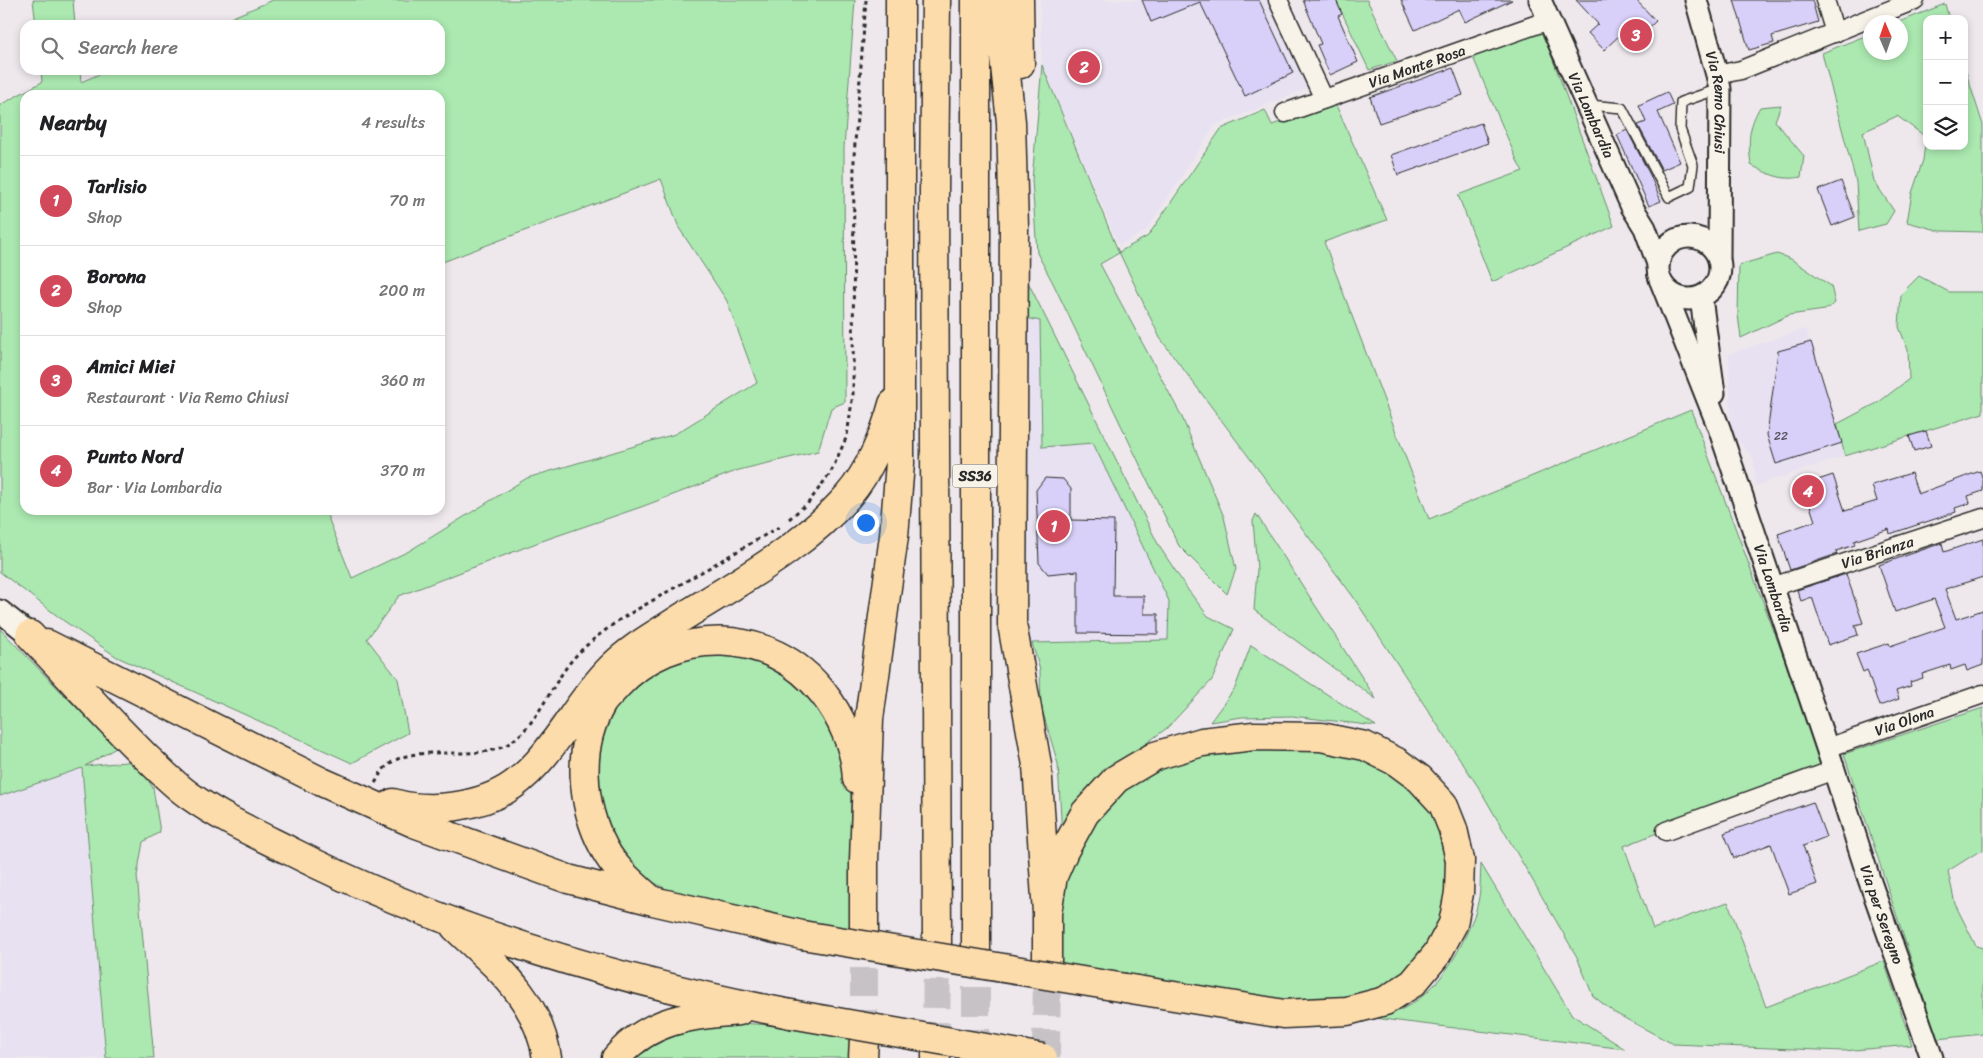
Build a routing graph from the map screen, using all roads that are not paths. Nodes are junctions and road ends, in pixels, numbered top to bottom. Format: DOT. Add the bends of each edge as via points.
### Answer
graph roads {
  1 [pos="936,0"];
  2 [pos="976,0"];
  3 [pos="998,0"];
  4 [pos="1020,0"];
  5 [pos="1278,0"];
  6 [pos="1540,0"];
  7 [pos="1696,0"];
  8 [pos="1824,0"];
  9 [pos="1915,0"];
  10 [pos="898,4"];
  11 [pos="1549,20"];
  12 [pos="1834,33"];
  13 [pos="1718,82"];
  14 [pos="1324,99"];
  15 [pos="1587,105"];
  16 [pos="1285,113"];
  17 [pos="1011,122"];
  18 [pos="1718,206"];
  19 [pos="1646,228"];
  20 [pos="1681,238"];
  21 [pos="1719,256"];
  22 [pos="1660,274"];
  23 [pos="1701,298"];
  24 [pos="901,376"];
  25 [pos="1719,428"];
  26 [pos="1983,518"];
  27 [pos="1772,587"];
  28 [pos="0,611"];
  29 [pos="30,635"];
  30 [pos="1983,694"];
  31 [pos="1827,748"];
  32 [pos="1834,770"];
  33 [pos="322,782"];
  34 [pos="1666,831"];
  35 [pos="864,861"];
  36 [pos="653,901"];
  37 [pos="1047,913"];
  38 [pos="451,923"];
  39 [pos="864,934"];
  40 [pos="937,945"];
  41 [pos="976,952"];
  42 [pos="1047,963"];
  43 [pos="765,1009"];
  44 [pos="547,1058"];
  45 [pos="616,1058"];
  46 [pos="1042,1058"];
  47 [pos="1932,1058"];
  1 -- 40 [label="highway, SS36"];
  2 -- 41 [label="highway, SS36"];
  3 -- 17 [label="highway"];
  4 -- 17 [label="highway" via="1020,80"];
  5 -- 14 [label="street"];
  6 -- 11 [label="street, Via Lombardia"];
  7 -- 13 [label="street, Via Remo Chiusi"];
  8 -- 12 [label="street"];
  9 -- 12 [label="street"];
  10 -- 24 [label="highway"];
  11 -- 14 [label="street, Via Monte Rosa"];
  11 -- 15 [label="street, Via Lombardia"];
  12 -- 13 [label="street"];
  13 -- 15 [label="lane" via="1681,102 1680,129 1693,165 1690,187 1669,196 1622,108"];
  13 -- 18 [label="street, Via Remo Chiusi"];
  14 -- 16 [label="street, Via Monte Rosa"];
  15 -- 19 [label="street, Via Lombardia" via="1632,206"];
  17 -- 37 [label="highway" via="1014,228 1012,624 1037,765"];
  18 -- 20 [label="street" via="1708,224"];
  18 -- 21 [label="street, Via Remo Chiusi"];
  19 -- 20 [label="street" via="1662,236"];
  19 -- 22 [label="street, Via Lombardia"];
  20 -- 21 [label="street" via="1704,240"];
  20 -- 22 [label="street" via="1666,246 1660,255"];
  21 -- 23 [label="street" via="1719,279 1711,292"];
  22 -- 23 [label="street" via="1668,292 1680,298"];
  22 -- 25 [label="street, Via Lombardia"];
  23 -- 25 [label="street, Via Lombardia"];
  24 -- 33 [label="highway" via="887,428 849,495 785,552 635,648 610,668 538,762 513,785 482,800 444,808 405,807"];
  24 -- 35 [label="highway" via="896,509 869,720"];
  25 -- 27 [label="street, Via Lombardia"];
  26 -- 27 [label="street, Via Brianza"];
  27 -- 31 [label="street, Via Lombardia"];
  28 -- 29 [label="street"];
  29 -- 33 [label="highway"];
  29 -- 38 [label="highway" via="127,738 189,795 219,815 337,875"];
  30 -- 31 [label="street, Via Olona"];
  31 -- 32 [label="street, Via per Seregno"];
  32 -- 34 [label="street"];
  32 -- 47 [label="street, Via per Seregno"];
  33 -- 36 [label="highway" via="414,823 568,879"];
  35 -- 36 [label="highway" via="857,775 849,743 835,709 813,680 787,661 755,647 722,640 686,644 655,656 628,675 602,703 587,739 584,781 590,816 604,850 623,875"];
  35 -- 39 [label="highway"];
  36 -- 37 [label="highway, bridge" via="802,935 1284,1014 1348,1011 1385,1001 1413,983 1437,954 1453,924 1459,893 1460,860 1453,829 1442,804 1420,779 1397,762 1365,746 1321,738 1254,736 1202,742 1155,756 1116,779 1085,813 1053,876"];
  37 -- 42 [label="highway"];
  38 -- 43 [label="highway" via="593,968"];
  38 -- 44 [label="highway" via="511,981 530,1006 544,1038"];
  43 -- 45 [label="highway" via="689,1016 652,1028"];
  43 -- 46 [label="highway, bridge"];
}
